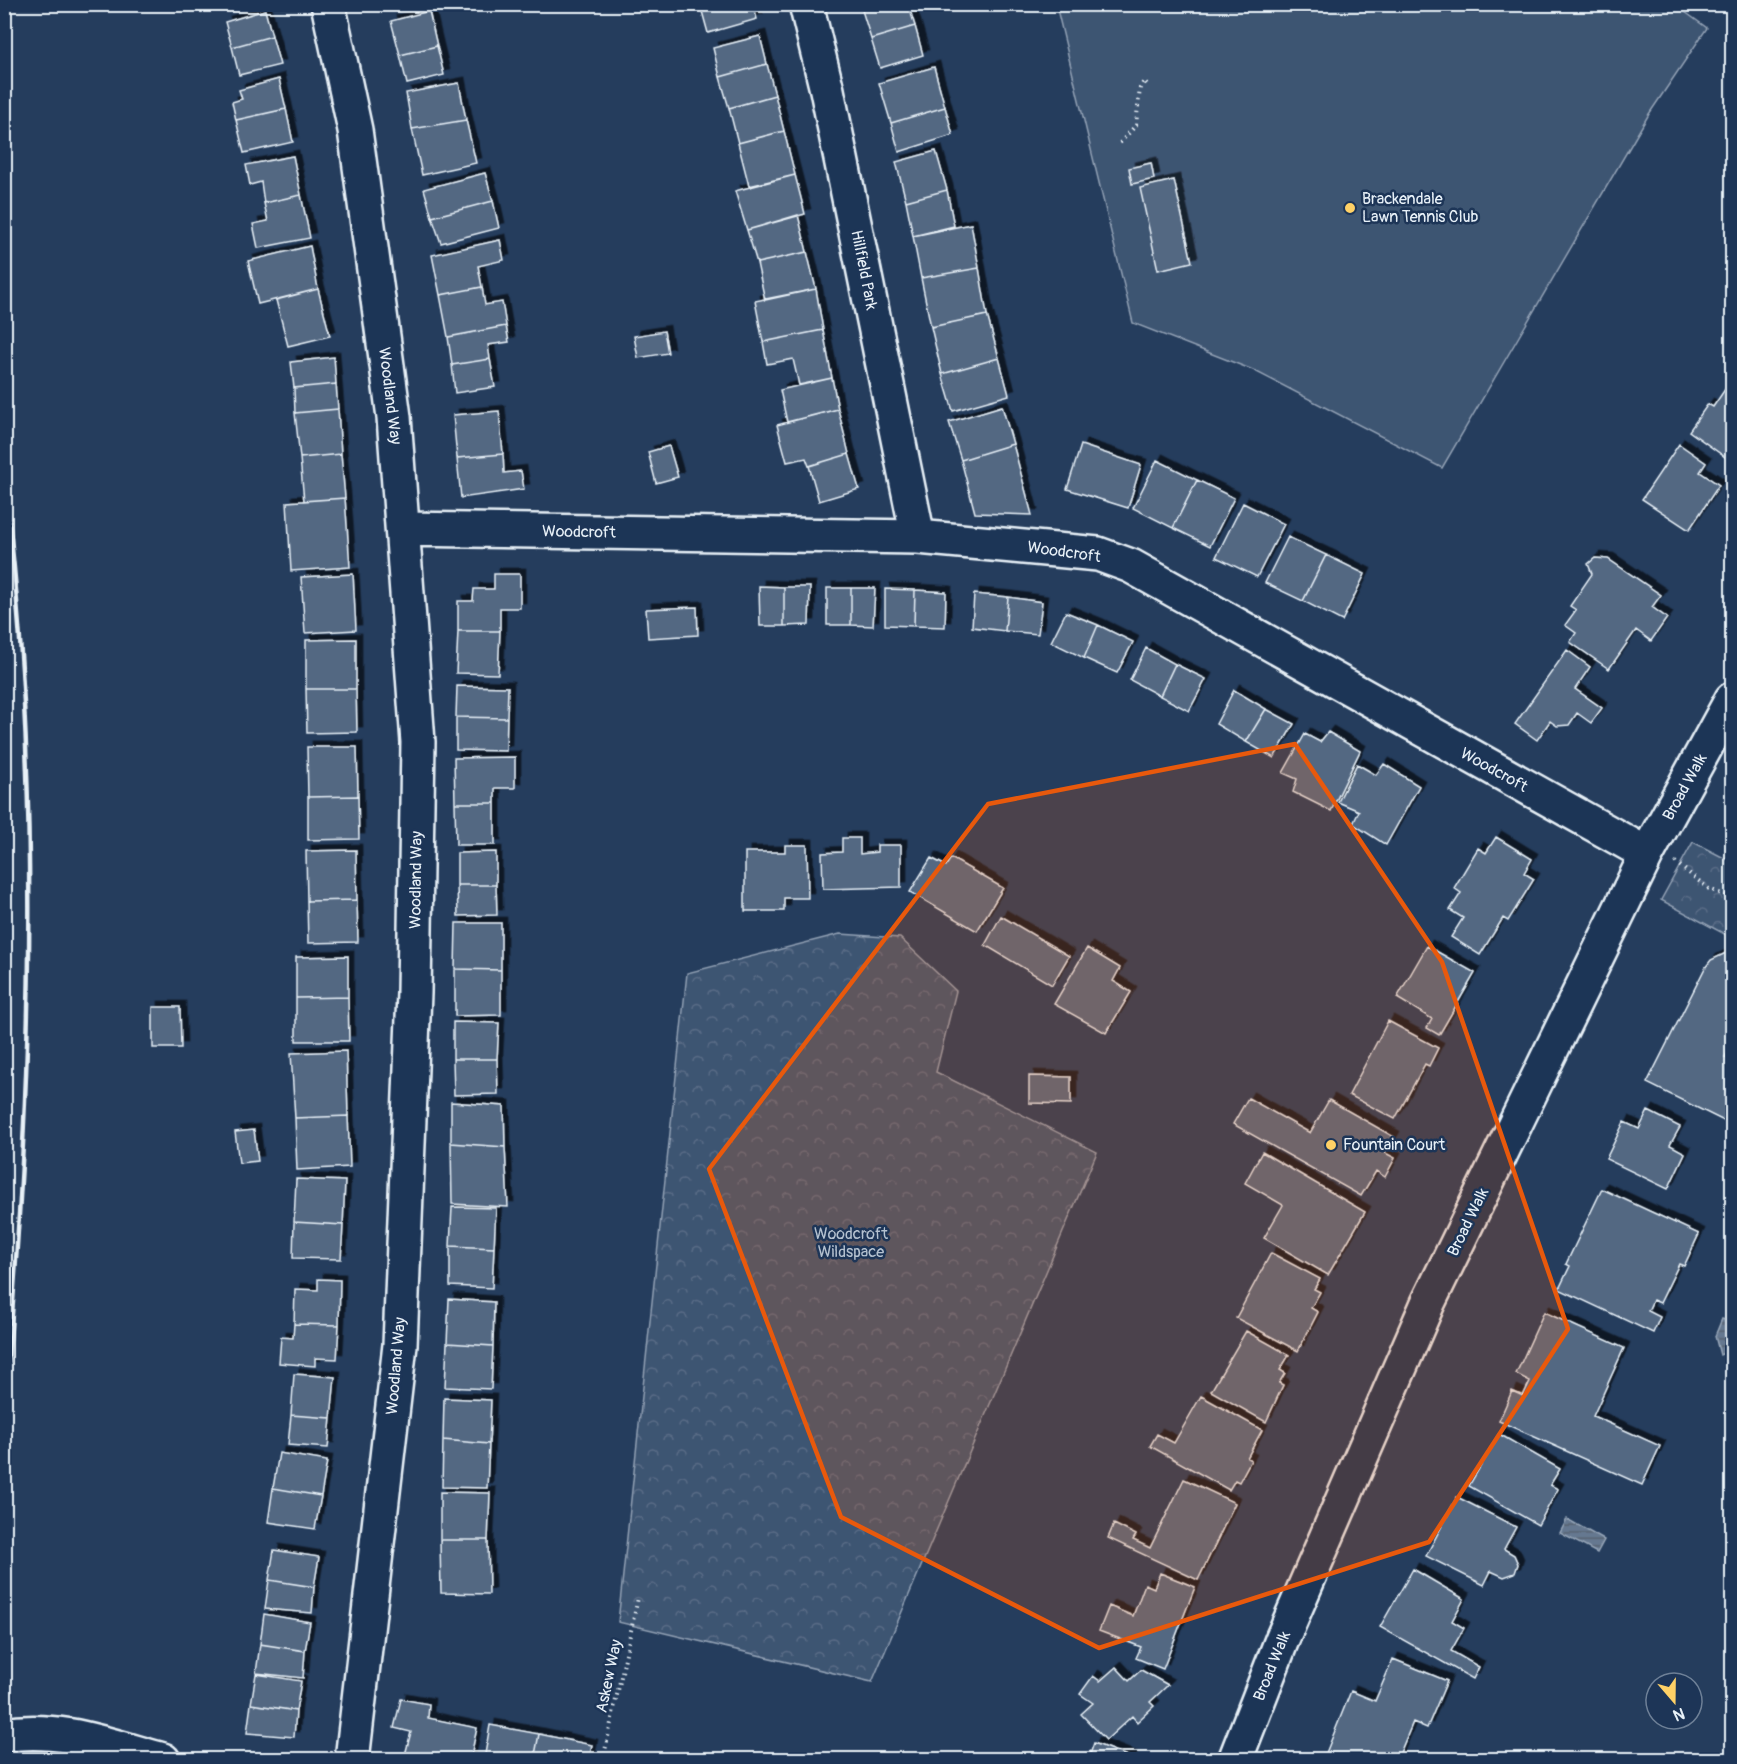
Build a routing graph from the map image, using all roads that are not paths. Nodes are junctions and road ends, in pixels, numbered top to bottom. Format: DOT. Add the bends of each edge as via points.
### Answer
graph roads {
  1 [pos="328,4"];
  2 [pos="807,4"];
  3 [pos="404,529"];
  4 [pos="918,537"];
  5 [pos="1732,699"];
  6 [pos="1650,850"];
  7 [pos="4,1735"];
  8 [pos="162,1760"];
  9 [pos="352,1760"];
  10 [pos="1235,1760"];
  1 -- 3 [label="street, Woodland Way" via="354,130 394,417"];
  2 -- 4 [label="street, Hillfield Park"];
  3 -- 4 [label="street, Woodcroft"];
  3 -- 9 [label="street, Woodland Way" via="418,742 414,993 400,1345"];
  4 -- 6 [label="street, Woodcroft" via="1098,554 1131,566"];
  5 -- 6 [label="street, Broad Walk"];
  6 -- 10 [label="street, Broad Walk" via="1428,1303 1283,1637"];
  7 -- 8 [label="street" via="55,1732"];
}
